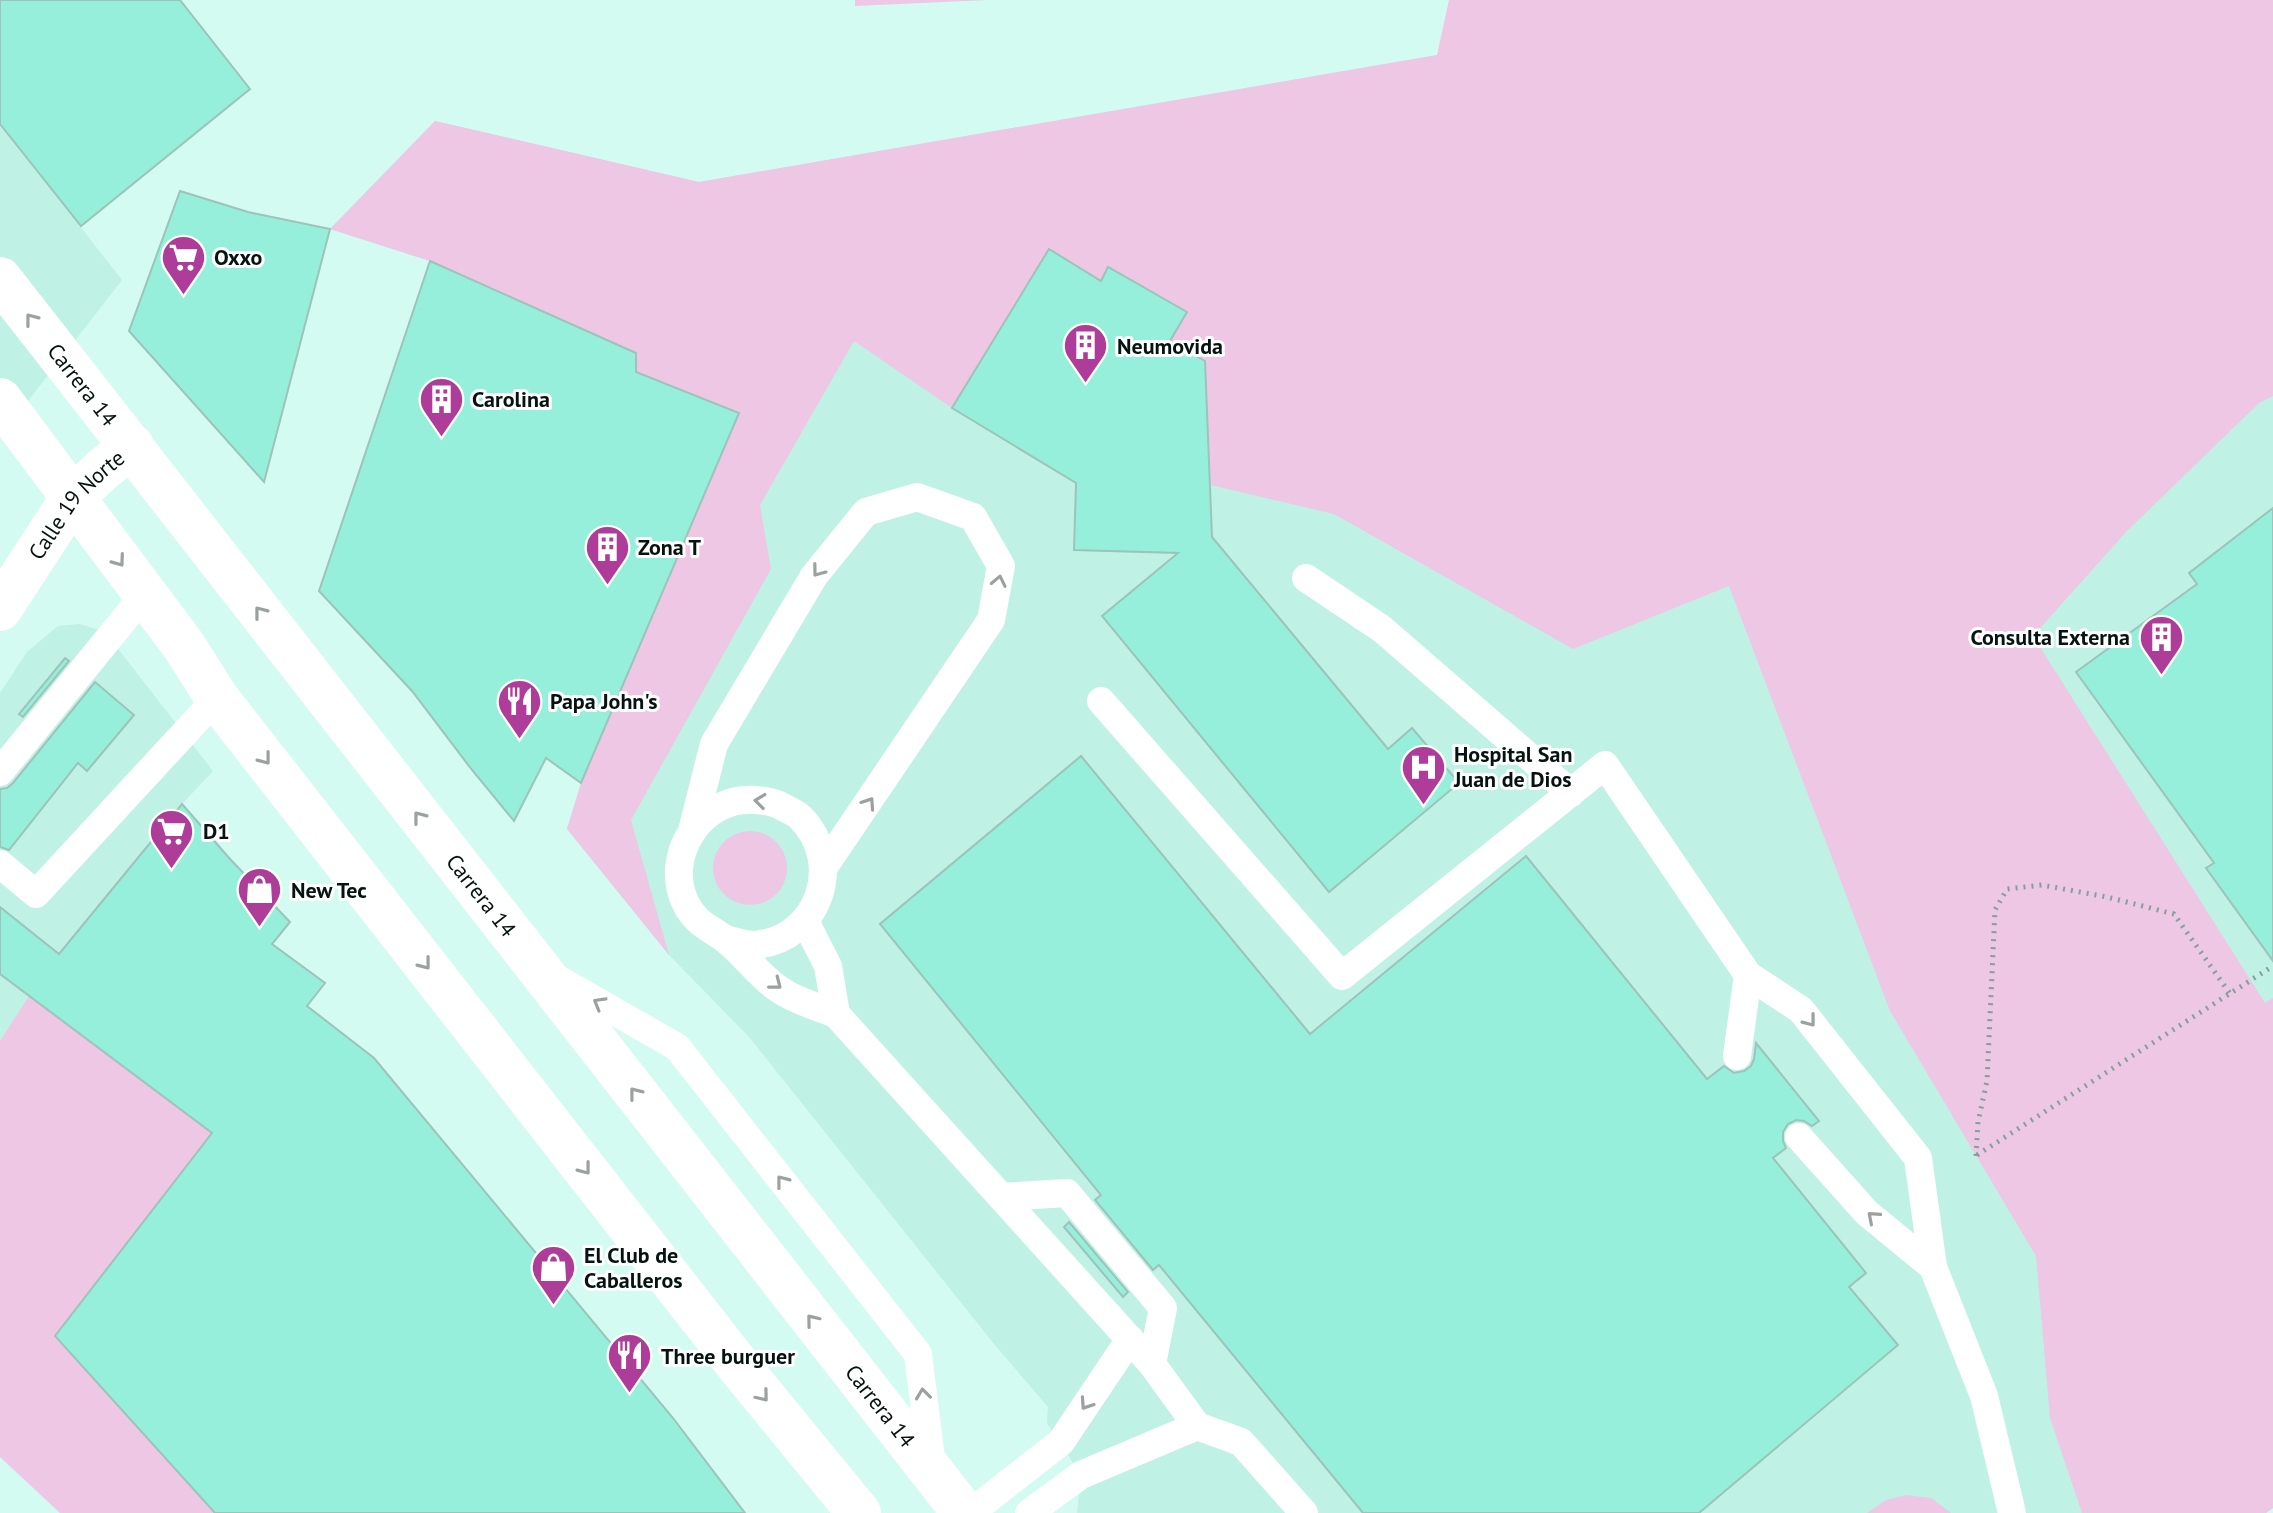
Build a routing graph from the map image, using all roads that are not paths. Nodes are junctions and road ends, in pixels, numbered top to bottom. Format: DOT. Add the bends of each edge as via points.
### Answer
graph roads {
  1 [pos="0,279"];
  2 [pos="0,400"];
  3 [pos="132,446"];
  4 [pos="73,497"];
  5 [pos="1306,578"];
  6 [pos="144,595"];
  7 [pos="0,609"];
  8 [pos="217,698"];
  9 [pos="1101,701"];
  10 [pos="0,772"];
  11 [pos="1571,793"];
  12 [pos="693,827"];
  13 [pos="0,864"];
  14 [pos="824,867"];
  15 [pos="805,921"];
  16 [pos="725,939"];
  17 [pos="536,967"];
  18 [pos="1748,975"];
  19 [pos="836,1014"];
  20 [pos="1737,1056"];
  21 [pos="1799,1137"];
  22 [pos="1002,1197"];
  23 [pos="1933,1267"];
  24 [pos="1130,1339"];
  25 [pos="1152,1364"];
  26 [pos="1197,1426"];
  27 [pos="933,1471"];
  28 [pos="859,1513"];
  29 [pos="967,1513"];
  30 [pos="1029,1513"];
  31 [pos="1304,1513"];
  32 [pos="2012,1513"];
  3 -- 1 [label="main road, Carrera 14, one-way"];
  2 -- 4 [label="main road"];
  3 -- 4 [label="main road, Calle 19 Norte"];
  17 -- 3 [label="main road, Carrera 14, one-way"];
  4 -- 6 [label="main road, one-way"];
  4 -- 7 [label="main road, Calle 19 Norte"];
  5 -- 11 [label="lane" via="1382,629"];
  6 -- 8 [label="main road"];
  6 -- 10 [label="lane"];
  8 -- 13 [label="lane" via="36,894"];
  8 -- 28 [label="main road, one-way"];
  9 -- 11 [label="lane" via="1342,976"];
  11 -- 18 [label="lane" via="1605,765"];
  14 -- 12 [label="lane, one-way" via="817,840 799,815 772,801 742,799 713,809"];
  14 -- 12 [label="lane, one-way" via="991,620 1001,566 973,517 917,497 866,512 814,576 714,744"];
  12 -- 16 [label="lane" via="681,852 679,879 686,904 702,926"];
  14 -- 15 [label="lane" via="820,896"];
  15 -- 16 [label="lane" via="781,938 754,945"];
  15 -- 19 [label="lane" via="828,966"];
  16 -- 19 [label="lane, one-way" via="781,990"];
  27 -- 17 [label="main road, Carrera 14, one-way"];
  27 -- 17 [label="lane, one-way" via="918,1354 677,1047"];
  18 -- 20 [label="lane"];
  18 -- 23 [label="lane, one-way" via="1801,1010 1918,1158"];
  19 -- 22 [label="lane"];
  23 -- 21 [label="lane, one-way" via="1867,1213"];
  22 -- 24 [label="lane"];
  22 -- 25 [label="lane" via="1067,1193 1163,1308"];
  23 -- 32 [label="lane" via="1984,1396"];
  24 -- 25 [label="lane"];
  24 -- 29 [label="lane, one-way" via="1061,1442"];
  25 -- 26 [label="lane"];
  26 -- 30 [label="lane" via="1081,1475"];
  26 -- 31 [label="lane" via="1241,1442"];
  27 -- 29 [label="main road, Carrera 14"];
}
